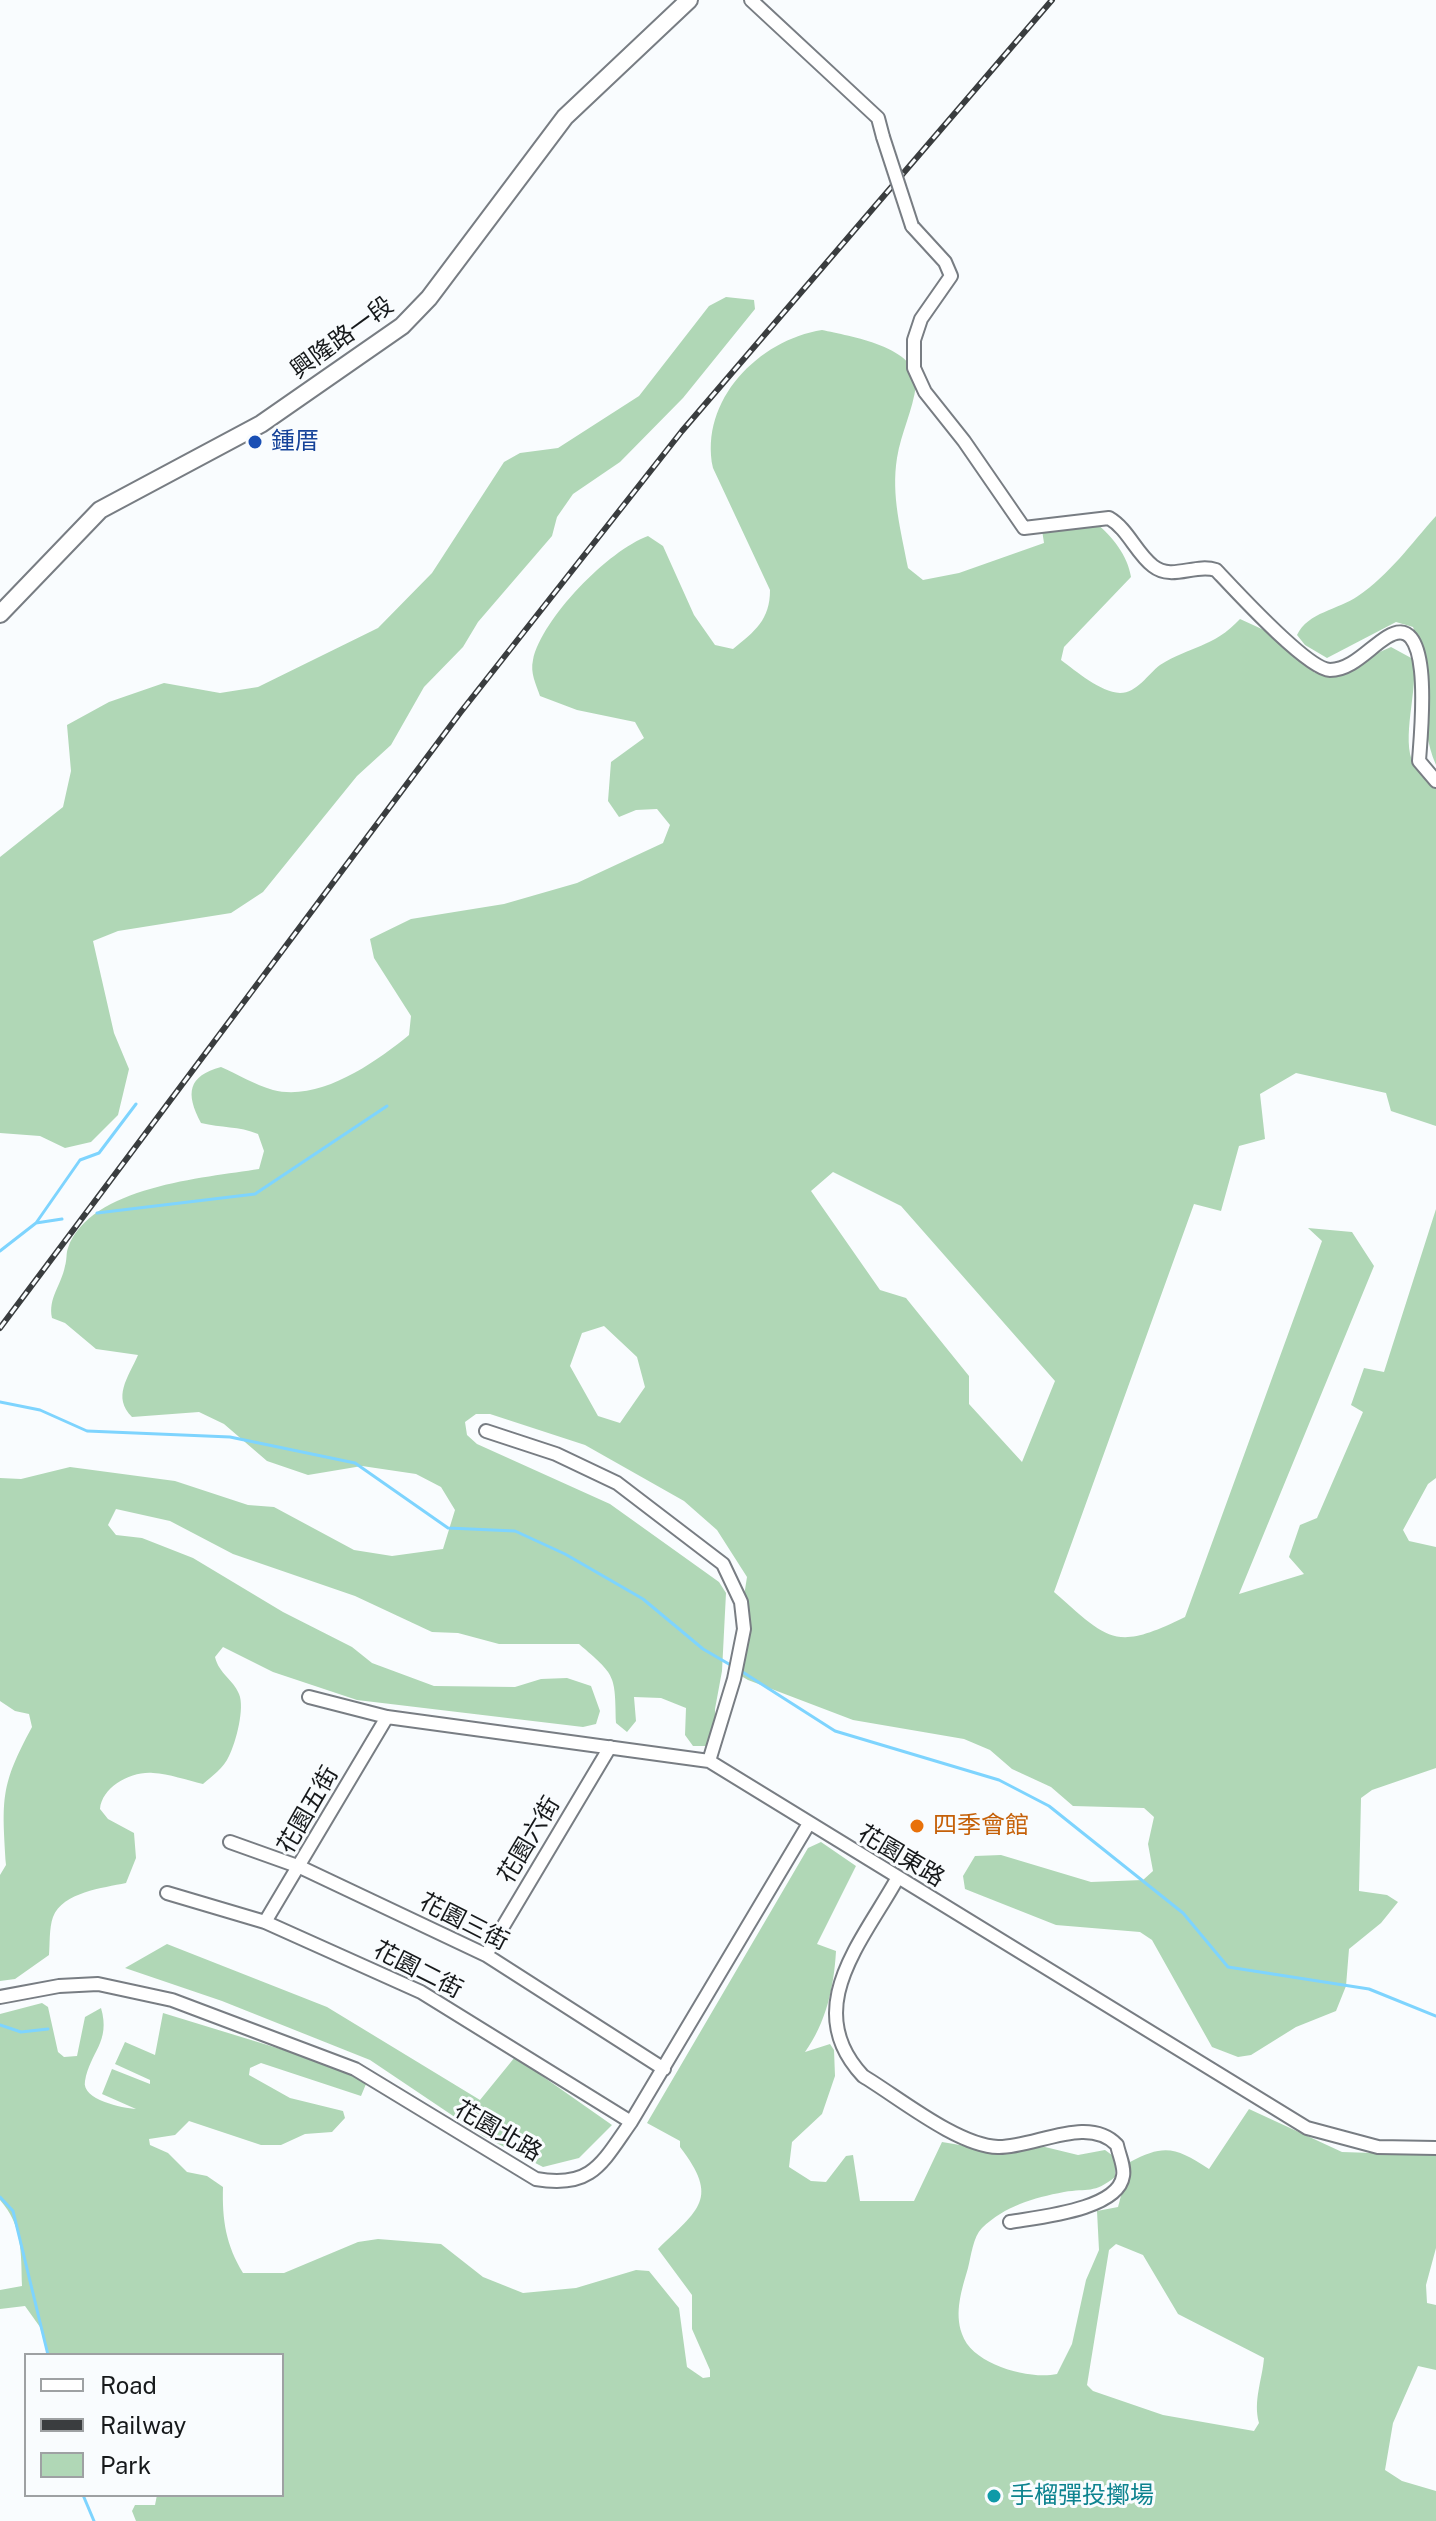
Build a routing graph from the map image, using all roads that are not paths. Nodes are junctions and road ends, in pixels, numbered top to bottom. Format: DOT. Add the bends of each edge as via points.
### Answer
graph roads {
  1 [pos="689,0"];
  2 [pos="751,0"];
  3 [pos="0,614"];
  4 [pos="1436,781"];
  5 [pos="486,1431"];
  6 [pos="309,1697"];
  7 [pos="387,1717"];
  8 [pos="610,1747"];
  9 [pos="709,1761"];
  10 [pos="808,1825"];
  11 [pos="230,1842"];
  12 [pos="300,1867"];
  13 [pos="897,1879"];
  14 [pos="167,1893"];
  15 [pos="265,1922"];
  16 [pos="486,1955"];
  17 [pos="0,1997"];
  18 [pos="664,2069"];
  19 [pos="631,2122"];
  20 [pos="1436,2148"];
  21 [pos="1010,2222"];
  1 -- 3 [label="street, 興隆路一段" via="565,117 429,298 402,326 261,424 100,510"];
  2 -- 4 [label="street, bridge" via="878,118 912,226 951,276 921,319 914,340 918,380 1024,528 1109,518 1153,566 1170,573 1204,566 1216,570 1271,627 1328,670 1347,666 1393,633 1404,633 1416,642 1423,662 1419,761"];
  5 -- 9 [label="street" via="556,1454 617,1483 723,1564 741,1602 744,1629"];
  6 -- 7 [label="street, 花園東路"];
  7 -- 8 [label="street, 花園東路"];
  7 -- 12 [label="street, 花園五街"];
  8 -- 9 [label="street, 花園東路"];
  8 -- 16 [label="street, 花園六街"];
  9 -- 10 [label="street, 花園東路"];
  10 -- 13 [label="street, 花園東路"];
  10 -- 18 [label="street, 花園北路"];
  11 -- 12 [label="street, 花園三街"];
  12 -- 15 [label="street, 花園五街"];
  12 -- 16 [label="street, 花園三街"];
  13 -- 20 [label="street, 花園東路" via="1307,2128 1378,2147"];
  13 -- 21 [label="street" via="838,1984 834,2025 849,2061 863,2076 974,2144 1000,2148 1098,2133 1117,2145 1124,2174 1120,2186 1102,2202"];
  14 -- 15 [label="street, 花園二街"];
  15 -- 19 [label="street, 花園二街" via="421,1992"];
  16 -- 18 [label="street, 花園三街"];
  17 -- 19 [label="street, 花園北路" via="98,1984 172,2000 355,2069 536,2179 581,2179 599,2167"];
  18 -- 19 [label="street, 花園北路"];
}
